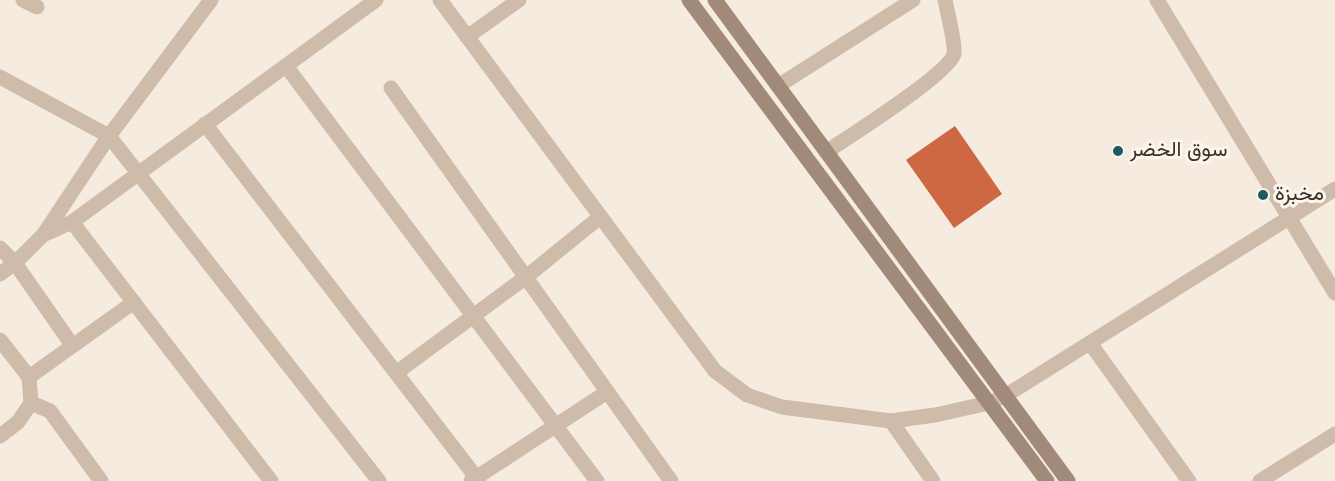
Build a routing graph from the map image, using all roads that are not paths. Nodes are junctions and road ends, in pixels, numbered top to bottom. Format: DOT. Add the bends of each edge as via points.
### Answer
graph roads {
  1 [pos="376,0"];
  2 [pos="440,0"];
  3 [pos="519,0"];
  4 [pos="689,0"];
  5 [pos="715,0"];
  6 [pos="945,0"];
  7 [pos="1157,0"];
  8 [pos="208,1"];
  9 [pos="908,1"];
  10 [pos="467,37"];
  11 [pos="286,66"];
  12 [pos="0,77"];
  13 [pos="778,86"];
  14 [pos="391,88"];
  15 [pos="205,124"];
  16 [pos="109,136"];
  17 [pos="826,152"];
  18 [pos="138,173"];
  19 [pos="1335,189"];
  20 [pos="600,217"];
  21 [pos="1289,218"];
  22 [pos="72,222"];
  23 [pos="43,235"];
  24 [pos="0,248"];
  25 [pos="15,263"];
  26 [pos="0,274"];
  27 [pos="526,277"];
  28 [pos="1335,293"];
  29 [pos="134,302"];
  30 [pos="474,316"];
  31 [pos="0,340"];
  32 [pos="1090,343"];
  33 [pos="72,345"];
  34 [pos="396,373"];
  35 [pos="29,377"];
  36 [pos="608,392"];
  37 [pos="1005,396"];
  38 [pos="31,403"];
  39 [pos="989,403"];
  40 [pos="891,421"];
  41 [pos="556,425"];
  42 [pos="1335,434"];
  43 [pos="0,436"];
  44 [pos="475,480"];
  45 [pos="101,481"];
  46 [pos="271,481"];
  47 [pos="379,481"];
  48 [pos="597,481"];
  49 [pos="671,481"];
  50 [pos="933,481"];
  51 [pos="1047,481"];
  52 [pos="1068,481"];
  53 [pos="1189,481"];
  54 [pos="1260,481"];
  1 -- 11 [label="street"];
  2 -- 10 [label="street"];
  3 -- 10 [label="street"];
  4 -- 39 [label="main road"];
  5 -- 13 [label="main road"];
  6 -- 17 [label="street" via="955,52 948,65"];
  7 -- 21 [label="street"];
  8 -- 16 [label="street"];
  9 -- 13 [label="street"];
  10 -- 20 [label="street"];
  11 -- 15 [label="street"];
  11 -- 30 [label="street"];
  12 -- 16 [label="street"];
  13 -- 17 [label="main road"];
  14 -- 27 [label="street"];
  15 -- 18 [label="street"];
  15 -- 34 [label="street"];
  16 -- 18 [label="street"];
  16 -- 23 [label="street"];
  17 -- 37 [label="main road"];
  18 -- 22 [label="street"];
  18 -- 47 [label="street"];
  19 -- 21 [label="street"];
  20 -- 27 [label="street"];
  20 -- 40 [label="street" via="715,370 747,395 782,407"];
  21 -- 28 [label="street"];
  21 -- 32 [label="street"];
  22 -- 23 [label="street"];
  22 -- 29 [label="street"];
  23 -- 25 [label="street"];
  24 -- 25 [label="street"];
  25 -- 26 [label="street"];
  25 -- 33 [label="street"];
  27 -- 30 [label="street"];
  27 -- 36 [label="street"];
  29 -- 33 [label="street"];
  29 -- 46 [label="street"];
  30 -- 34 [label="street"];
  30 -- 41 [label="street"];
  31 -- 35 [label="street"];
  32 -- 37 [label="street"];
  32 -- 53 [label="street"];
  33 -- 35 [label="street"];
  34 -- 44 [label="street"];
  35 -- 38 [label="street"];
  36 -- 41 [label="street"];
  36 -- 49 [label="street"];
  37 -- 39 [label="street"];
  37 -- 52 [label="main road"];
  38 -- 43 [label="street" via="18,422"];
  38 -- 45 [label="street" via="50,411"];
  39 -- 40 [label="street"];
  39 -- 51 [label="main road"];
  40 -- 50 [label="street"];
  41 -- 44 [label="street"];
  41 -- 48 [label="street"];
  42 -- 54 [label="street"];
}
